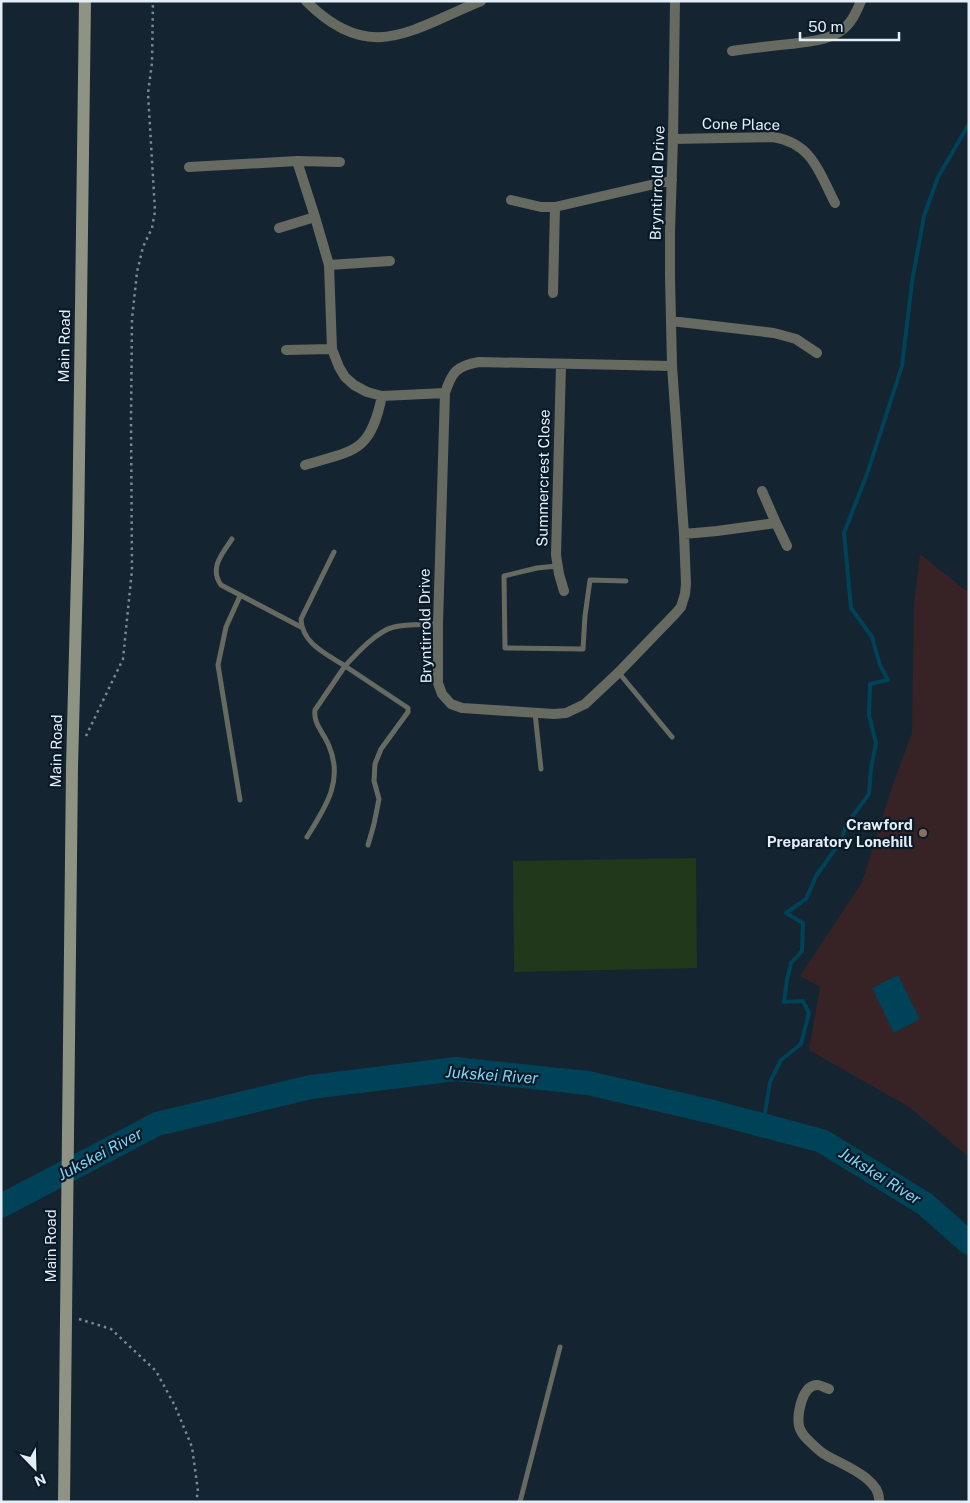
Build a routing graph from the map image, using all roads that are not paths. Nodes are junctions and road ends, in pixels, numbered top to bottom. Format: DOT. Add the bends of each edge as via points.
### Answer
graph roads {
  1 [pos="85,1"];
  2 [pos="306,1"];
  3 [pos="480,1"];
  4 [pos="675,1"];
  5 [pos="861,1"];
  6 [pos="732,51"];
  7 [pos="673,139"];
  8 [pos="297,161"];
  9 [pos="340,162"];
  10 [pos="189,167"];
  11 [pos="672,180"];
  12 [pos="511,200"];
  13 [pos="835,203"];
  14 [pos="555,207"];
  15 [pos="316,217"];
  16 [pos="279,228"];
  17 [pos="390,261"];
  18 [pos="329,265"];
  19 [pos="553,292"];
  20 [pos="671,321"];
  21 [pos="332,349"];
  22 [pos="286,350"];
  23 [pos="817,353"];
  24 [pos="561,365"];
  25 [pos="672,366"];
  26 [pos="445,393"];
  27 [pos="382,396"];
  28 [pos="305,465"];
  29 [pos="762,491"];
  30 [pos="776,523"];
  31 [pos="684,534"];
  32 [pos="232,539"];
  33 [pos="787,546"];
  34 [pos="334,552"];
  35 [pos="558,566"];
  36 [pos="626,581"];
  37 [pos="564,590"];
  38 [pos="240,596"];
  39 [pos="438,624"];
  40 [pos="301,627"];
  41 [pos="345,666"];
  42 [pos="618,673"];
  43 [pos="535,713"];
  44 [pos="672,737"];
  45 [pos="541,769"];
  46 [pos="240,800"];
  47 [pos="307,837"];
  48 [pos="368,845"];
  49 [pos="560,1347"];
  50 [pos="829,1389"];
  51 [pos="64,1502"];
  52 [pos="520,1502"];
  53 [pos="879,1502"];
  1 -- 51 [label="main road, Main Road"];
  2 -- 3 [label="street" via="338,26 378,38 409,32"];
  4 -- 7 [label="street, Bryntirrold Drive"];
  5 -- 6 [label="street" via="848,25 829,37"];
  7 -- 11 [label="street, Bryntirrold Drive"];
  7 -- 13 [label="street, Cone Place" via="787,139 810,155"];
  8 -- 9 [label="street"];
  8 -- 10 [label="street"];
  8 -- 15 [label="street"];
  11 -- 14 [label="street"];
  11 -- 20 [label="street, Bryntirrold Drive"];
  12 -- 14 [label="street"];
  14 -- 19 [label="street"];
  15 -- 16 [label="street"];
  15 -- 18 [label="street"];
  17 -- 18 [label="street"];
  18 -- 21 [label="street"];
  20 -- 23 [label="street" via="774,333 796,339"];
  20 -- 25 [label="street, Bryntirrold Drive"];
  21 -- 22 [label="street"];
  21 -- 27 [label="street" via="345,377 367,392"];
  24 -- 25 [label="street, Bryntirrold Drive"];
  24 -- 26 [label="street, Bryntirrold Drive" via="466,364 450,378"];
  24 -- 35 [label="street, Summercrest Close"];
  25 -- 31 [label="street, Bryntirrold Drive"];
  26 -- 27 [label="street"];
  26 -- 39 [label="street, Bryntirrold Drive"];
  27 -- 28 [label="street" via="376,420 359,446"];
  29 -- 30 [label="street"];
  30 -- 31 [label="street"];
  30 -- 33 [label="street"];
  31 -- 42 [label="street, Bryntirrold Drive" via="686,584 681,606"];
  32 -- 38 [label="lane" via="217,561 216,579 221,586"];
  34 -- 40 [label="lane" via="301,619"];
  35 -- 36 [label="lane" via="504,576 505,648 583,649 590,580"];
  35 -- 37 [label="street, Summercrest Close"];
  38 -- 40 [label="lane"];
  38 -- 46 [label="lane" via="226,627 218,665"];
  39 -- 41 [label="lane" via="386,630"];
  39 -- 43 [label="street, Bryntirrold Drive" via="438,683 451,704 462,708"];
  40 -- 41 [label="lane" via="311,643"];
  41 -- 47 [label="lane" via="315,710 314,717 332,754 334,784"];
  41 -- 48 [label="lane" via="408,708 375,764 374,781 379,799"];
  42 -- 43 [label="street, Bryntirrold Drive" via="576,709 566,713"];
  42 -- 44 [label="lane"];
  43 -- 45 [label="lane"];
  49 -- 52 [label="lane"];
  50 -- 53 [label="street" via="818,1385 804,1392 799,1426 822,1453 874,1485"];
}
